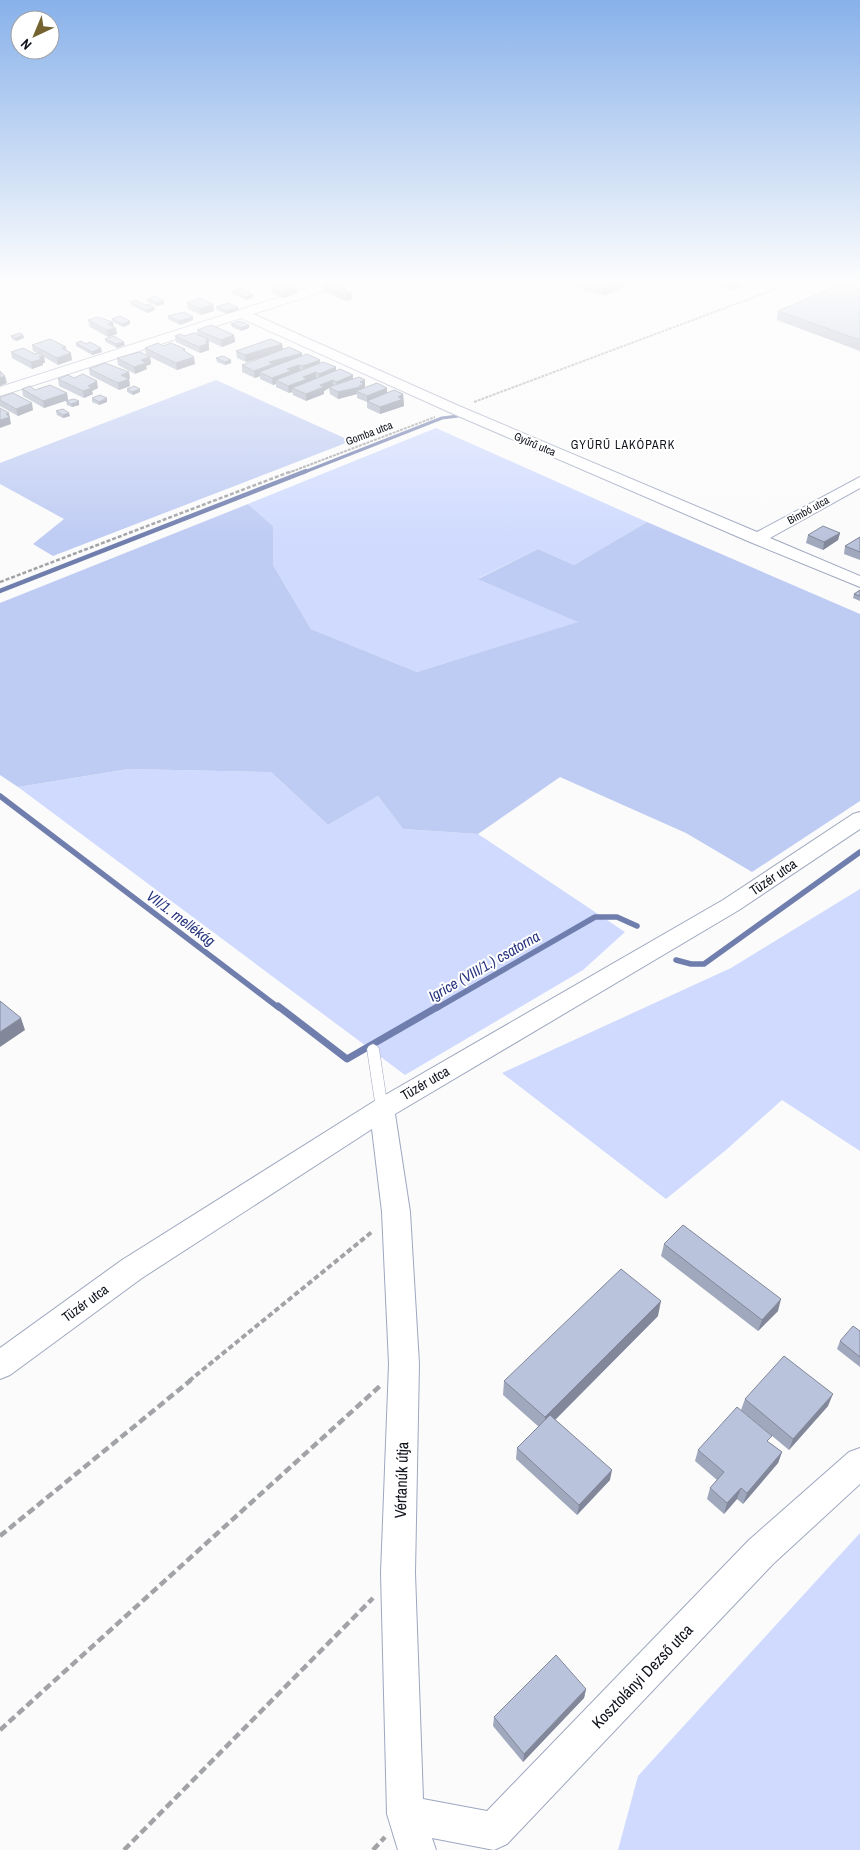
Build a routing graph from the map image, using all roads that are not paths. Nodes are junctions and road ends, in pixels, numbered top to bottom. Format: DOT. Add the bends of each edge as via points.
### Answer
graph roads {
  1 [pos="70,369"];
  2 [pos="365,369"];
  3 [pos="0,392"];
  4 [pos="860,482"];
  5 [pos="756,539"];
  6 [pos="860,582"];
  7 [pos="860,819"];
  8 [pos="374,1048"];
  9 [pos="382,1109"];
  10 [pos="0,1364"];
  11 [pos="860,1463"];
  12 [pos="405,1814"];
  13 [pos="417,1850"];
  1 -- 3 [label="street"];
  2 -- 5 [label="street, Gyűrű utca"];
  4 -- 5 [label="street, Bimbó utca"];
  5 -- 6 [label="street, Gyűrű utca"];
  7 -- 9 [label="street, Tüzér utca" via="731,905"];
  8 -- 9 [label="lane"];
  9 -- 10 [label="street, Tüzér utca" via="132,1269"];
  9 -- 12 [label="street, Vértanúk útja" via="396,1212 404,1364 398,1573"];
  11 -- 12 [label="street, Kosztolányi Dezső utca" via="761,1552 494,1831"];
  12 -- 13 [label="street, Vértanúk útja"];
}
